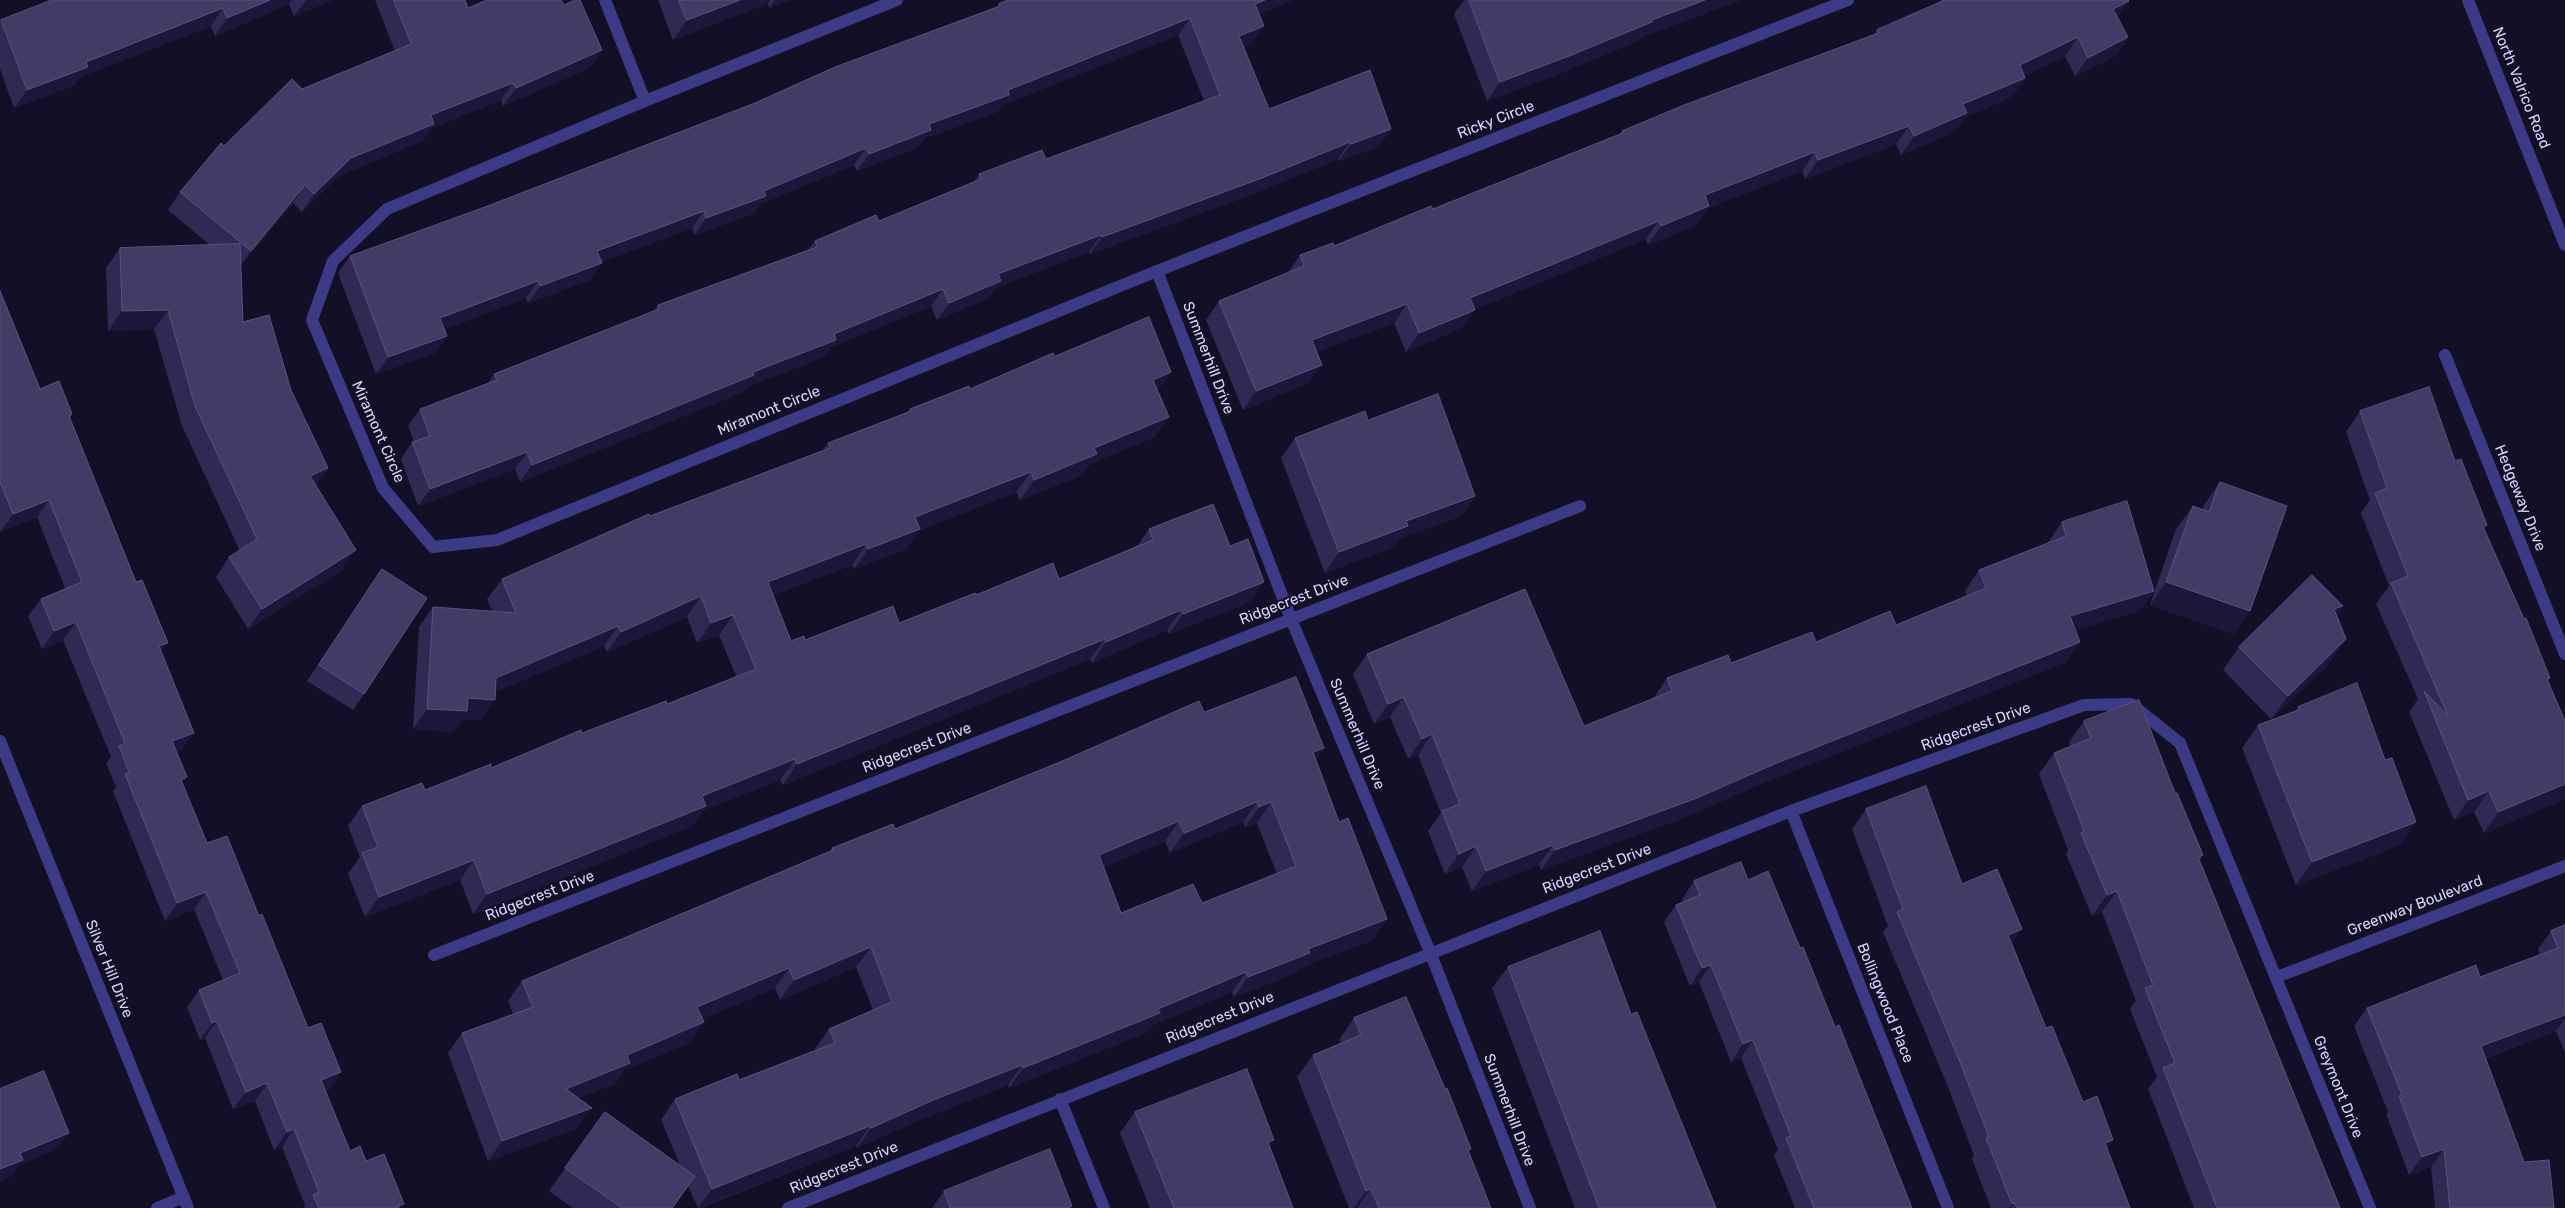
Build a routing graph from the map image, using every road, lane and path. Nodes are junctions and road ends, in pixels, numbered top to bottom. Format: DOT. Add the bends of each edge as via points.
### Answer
graph roads {
  1 [pos="605,0"];
  2 [pos="897,0"];
  3 [pos="1848,0"];
  4 [pos="2468,0"];
  5 [pos="645,101"];
  6 [pos="2565,245"];
  7 [pos="1157,271"];
  8 [pos="2445,355"];
  9 [pos="1580,506"];
  10 [pos="1291,619"];
  11 [pos="2565,654"];
  12 [pos="1,745"];
  13 [pos="1792,811"];
  14 [pos="2565,866"];
  15 [pos="1430,952"];
  16 [pos="434,956"];
  17 [pos="2276,977"];
  18 [pos="1060,1099"];
  19 [pos="186,1202"];
  20 [pos="157,1208"];
  21 [pos="788,1208"];
  22 [pos="1104,1208"];
  23 [pos="1530,1208"];
  24 [pos="1948,1208"];
  25 [pos="2370,1208"];
  1 -- 5 [label="street"];
  2 -- 5 [label="street, Miramont Circle"];
  3 -- 7 [label="street, Ricky Circle"];
  4 -- 6 [label="street, North Valrico Road"];
  5 -- 7 [label="street, Miramont Circle" via="387,209 334,261 312,320 383,488 433,547 497,540"];
  7 -- 10 [label="street, Summerhill Drive"];
  8 -- 11 [label="street, Hedgeway Drive"];
  9 -- 10 [label="street, Ridgecrest Drive"];
  10 -- 15 [label="street, Summerhill Drive"];
  10 -- 16 [label="street, Ridgecrest Drive"];
  12 -- 19 [label="street, Silver Hill Drive"];
  13 -- 15 [label="street, Ridgecrest Drive"];
  13 -- 17 [label="street, Ridgecrest Drive" via="2084,705 2131,704 2180,743"];
  13 -- 24 [label="street, Bollingwood Place"];
  14 -- 17 [label="street, Greenway Boulevard"];
  15 -- 18 [label="street, Ridgecrest Drive"];
  15 -- 23 [label="street, Summerhill Drive"];
  17 -- 25 [label="street, Greymont Drive"];
  18 -- 21 [label="street, Ridgecrest Drive"];
  18 -- 22 [label="street"];
  19 -- 20 [label="street"];
}
